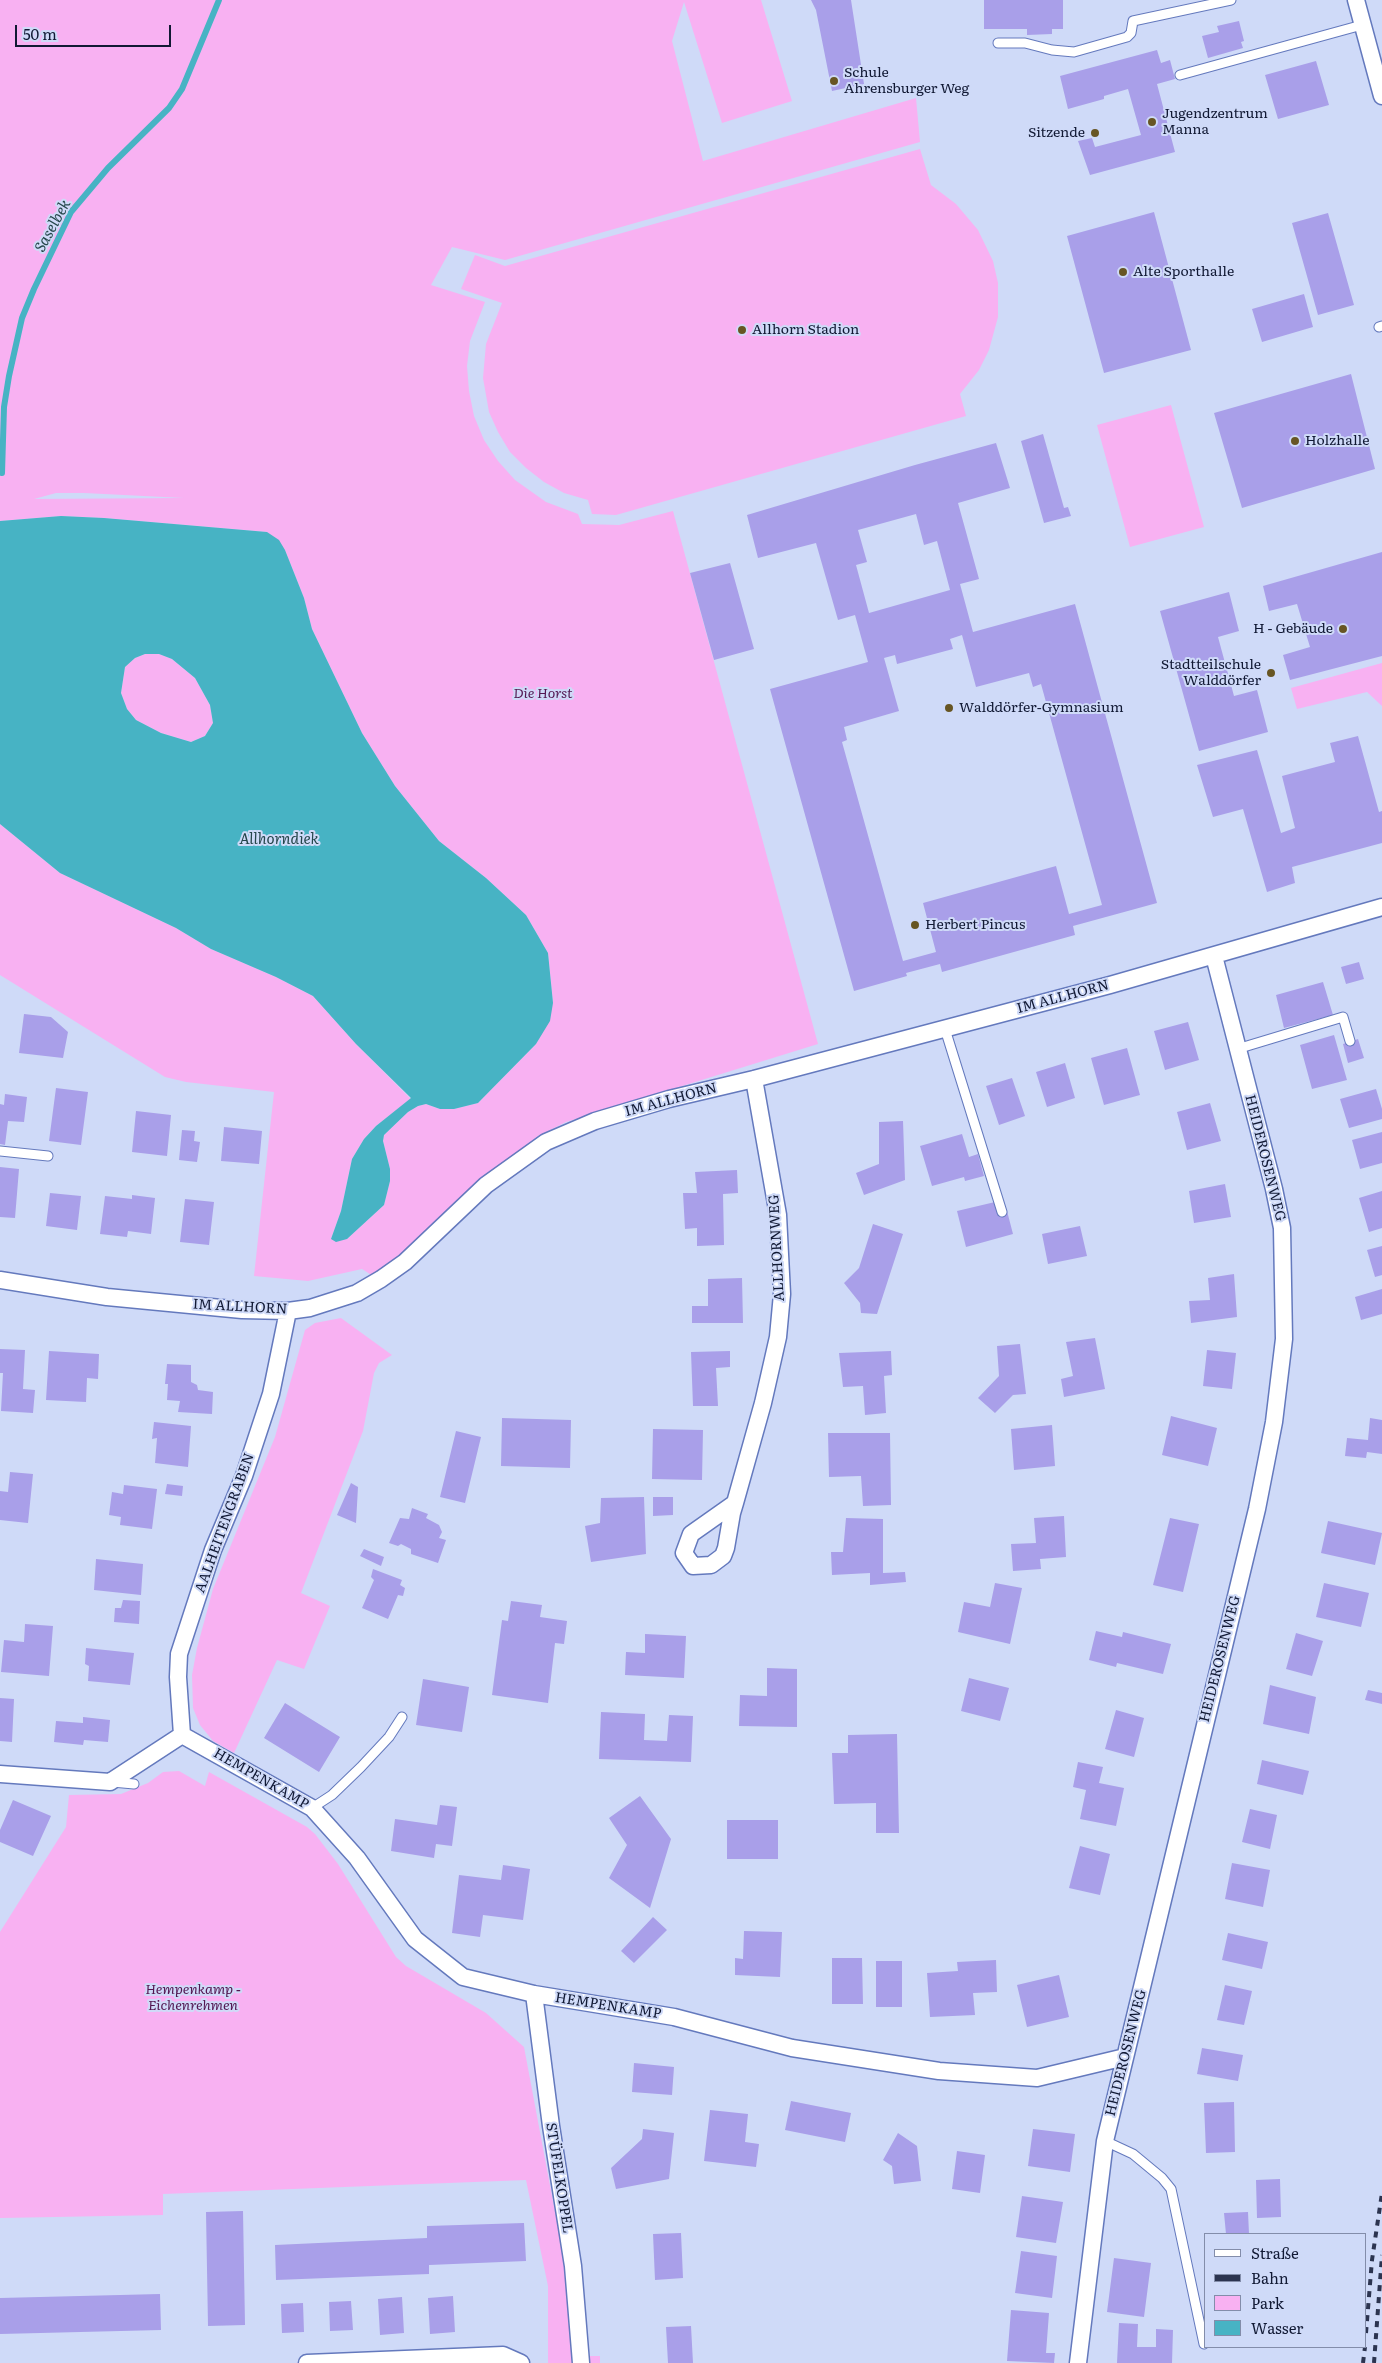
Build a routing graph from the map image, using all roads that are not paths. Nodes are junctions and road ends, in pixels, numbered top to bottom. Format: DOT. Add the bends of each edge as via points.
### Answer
graph roads {
  1 [pos="1231,0"];
  2 [pos="1356,0"];
  3 [pos="1362,25"];
  4 [pos="998,43"];
  5 [pos="1180,75"];
  6 [pos="1382,96"];
  7 [pos="1382,907"];
  8 [pos="1214,956"];
  9 [pos="946,1029"];
  10 [pos="1350,1041"];
  11 [pos="1237,1049"];
  12 [pos="754,1079"];
  13 [pos="0,1151"];
  14 [pos="48,1156"];
  15 [pos="1002,1212"];
  16 [pos="0,1280"];
  17 [pos="288,1311"];
  18 [pos="735,1503"];
  19 [pos="402,1717"];
  20 [pos="182,1735"];
  21 [pos="0,1774"];
  22 [pos="110,1782"];
  23 [pos="134,1784"];
  24 [pos="312,1808"];
  25 [pos="534,1994"];
  26 [pos="1125,2057"];
  27 [pos="1105,2141"];
  28 [pos="1204,2344"];
  29 [pos="307,2363"];
  30 [pos="521,2363"];
  31 [pos="580,2363"];
  32 [pos="1078,2363"];
  1 -- 4 [label="lane" via="1133,20 1131,34 1127,37 1074,52 1025,43"];
  2 -- 3 [label="street"];
  3 -- 5 [label="lane"];
  3 -- 6 [label="street"];
  7 -- 8 [label="street, IM ALLHORN"];
  8 -- 9 [label="street, IM ALLHORN"];
  8 -- 11 [label="street, HEIDEROSENWEG"];
  9 -- 12 [label="street, IM ALLHORN"];
  9 -- 15 [label="lane"];
  10 -- 11 [label="lane" via="1343,1017"];
  11 -- 26 [label="street, HEIDEROSENWEG" via="1282,1228 1283,1348 1274,1422 1257,1509"];
  12 -- 17 [label="street, IM ALLHORN" via="595,1121 546,1142 486,1185 405,1262 381,1279 357,1293 310,1308"];
  12 -- 18 [label="street, ALLHORNWEG" via="778,1215 782,1294 778,1337"];
  13 -- 14 [label="lane"];
  16 -- 17 [label="street, IM ALLHORN" via="107,1297 242,1310"];
  17 -- 20 [label="street, AALHEITENGRABEN" via="270,1394 244,1476 213,1550 179,1654"];
  19 -- 24 [label="lane" via="389,1737 361,1767 332,1795"];
  20 -- 22 [label="street"];
  20 -- 24 [label="street, HEMPENKAMP"];
  21 -- 22 [label="street"];
  22 -- 23 [label="lane"];
  24 -- 25 [label="street, HEMPENKAMP" via="357,1858 415,1939 463,1977"];
  25 -- 26 [label="street, HEMPENKAMP" via="674,2017 792,2048 939,2071 1037,2078"];
  25 -- 31 [label="street, STÜFELKOPPEL" via="573,2266"];
  26 -- 27 [label="street, HEIDEROSENWEG"];
  27 -- 28 [label="lane" via="1133,2154 1171,2189"];
  27 -- 32 [label="street, HEIDEROSENWEG"];
  29 -- 30 [label="street" via="503,2355"];
}
